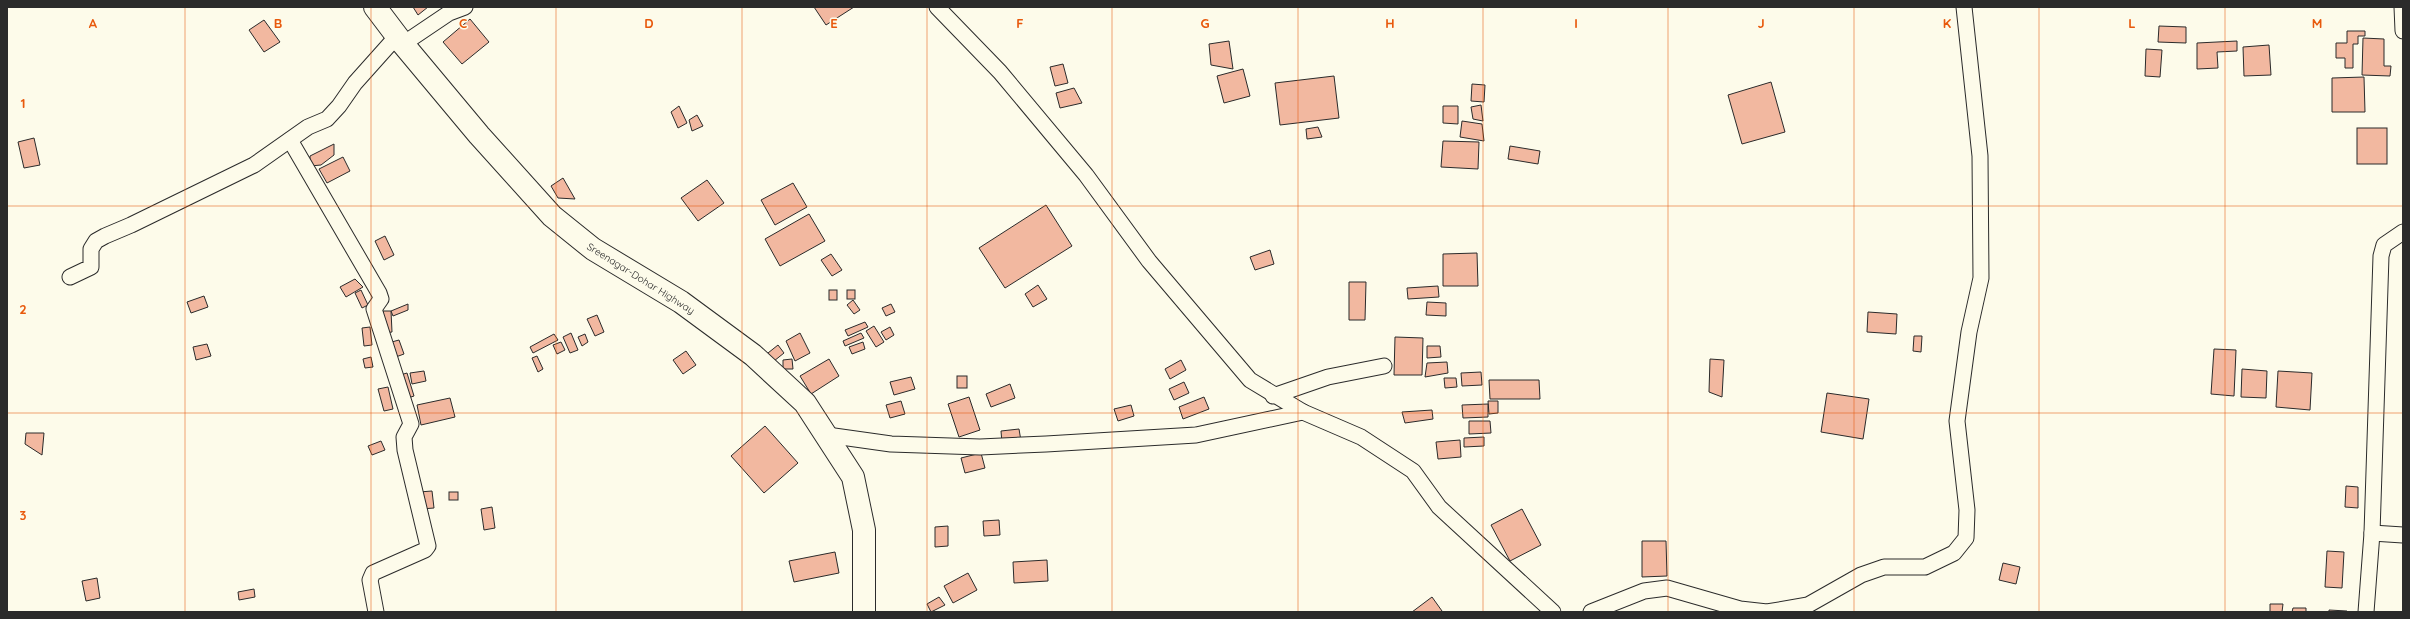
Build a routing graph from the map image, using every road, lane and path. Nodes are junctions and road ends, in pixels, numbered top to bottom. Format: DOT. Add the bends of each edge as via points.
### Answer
graph roads {
  1 [pos="375,7"];
  2 [pos="465,7"];
  3 [pos="937,7"];
  4 [pos="1964,7"];
  5 [pos="2402,7"];
  6 [pos="2403,31"];
  7 [pos="400,40"];
  8 [pos="290,140"];
  9 [pos="2403,232"];
  10 [pos="70,277"];
  11 [pos="1384,366"];
  12 [pos="1273,396"];
  13 [pos="1303,412"];
  14 [pos="827,435"];
  15 [pos="2372,533"];
  16 [pos="2403,535"];
  17 [pos="376,612"];
  18 [pos="864,612"];
  19 [pos="1552,612"];
  20 [pos="1591,612"];
  21 [pos="2366,612"];
  1 -- 7 [label="main road, Sreenagar-Dohar Highway"];
  2 -- 7 [label="street"];
  3 -- 12 [label="street" via="1000,72 1086,175 1149,261 1250,380"];
  4 -- 20 [label="street" via="1980,156 1981,270 1969,332 1957,421 1967,510 1966,538 1954,553 1924,567 1884,567 1861,575 1808,605 1768,612 1740,609 1667,588 1644,591"];
  5 -- 6 [label="street"];
  7 -- 8 [label="street" via="355,83 327,119 308,127"];
  7 -- 14 [label="main road, Sreenagar-Dohar Highway" via="479,135 552,216 593,249 681,302 753,355 805,403"];
  8 -- 10 [label="street" via="254,165 96,241 91,249 90,267"];
  8 -- 17 [label="street" via="379,293 380,299 374,309 411,424 404,437 405,450 428,546 425,550 373,573 370,580"];
  9 -- 15 [label="street" via="2384,245 2381,256"];
  11 -- 12 [label="street" via="1328,377"];
  12 -- 13 [label="street"];
  13 -- 14 [label="street" via="1196,435 1046,444 980,447 891,444"];
  13 -- 19 [label="street" via="1361,437 1413,471 1439,507"];
  14 -- 18 [label="main road, Sreenagar-Dohar Highway" via="853,477 855,485 864,530"];
  15 -- 16 [label="street"];
  15 -- 21 [label="street"];
}
